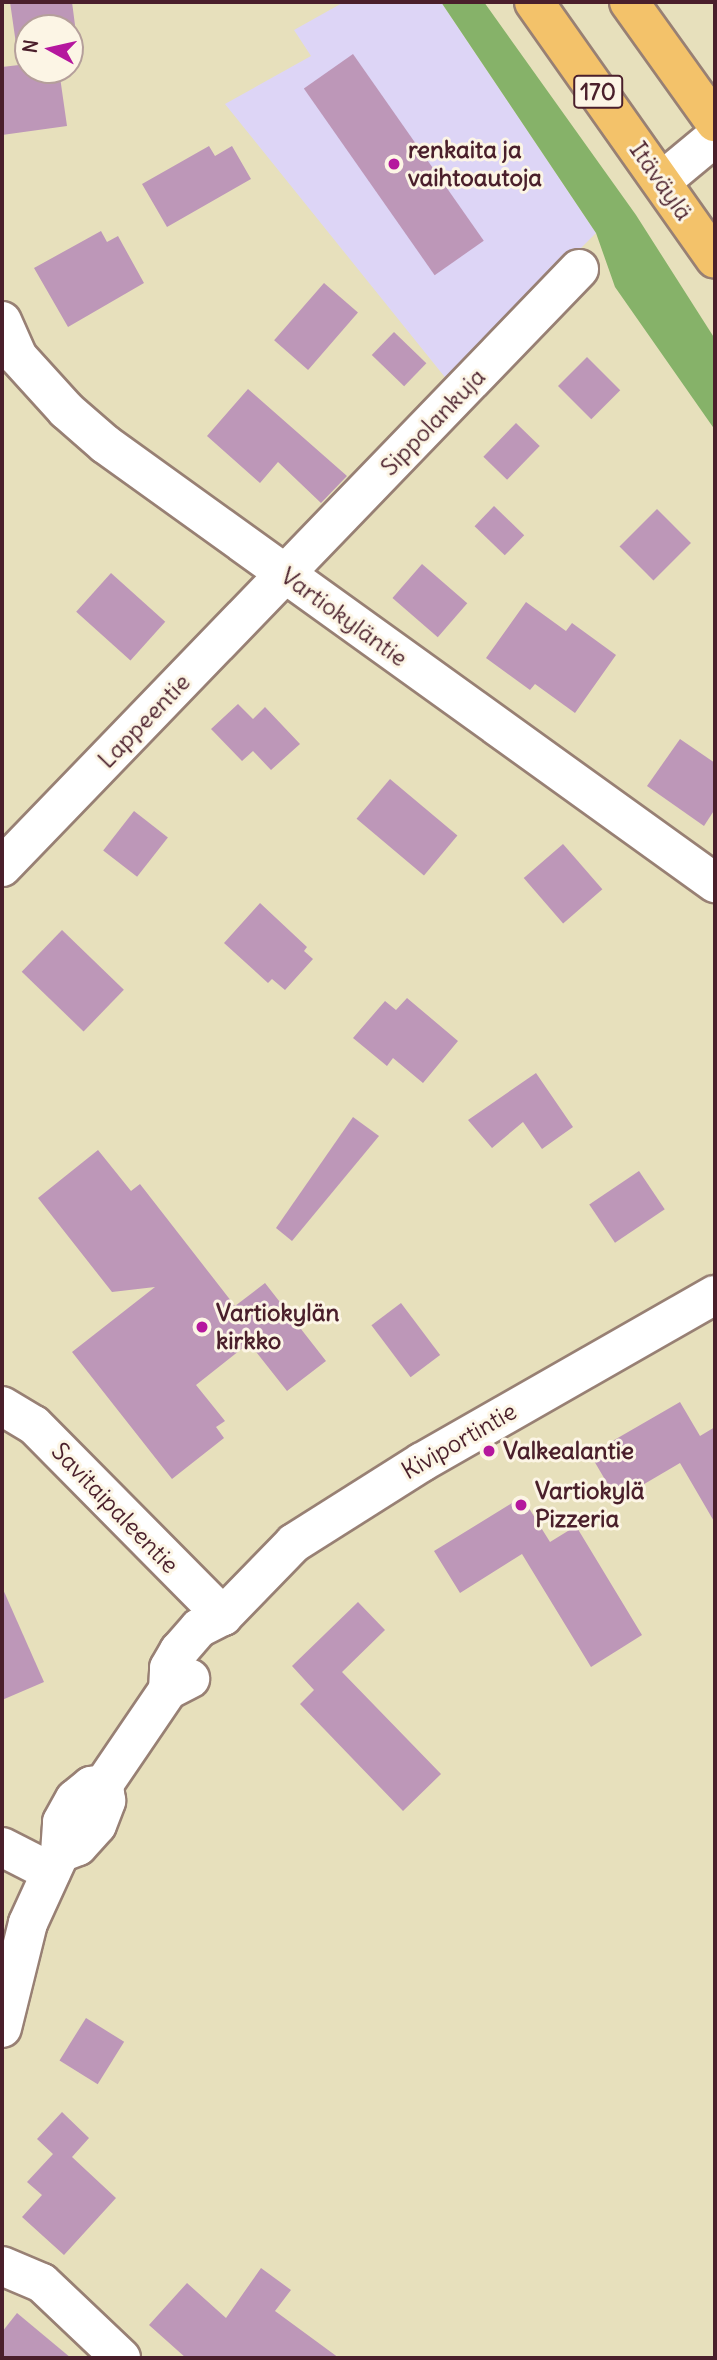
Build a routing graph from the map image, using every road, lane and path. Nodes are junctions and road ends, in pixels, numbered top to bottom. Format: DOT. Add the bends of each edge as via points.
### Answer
graph roads {
  1 [pos="534,2"];
  2 [pos="629,2"];
  3 [pos="715,122"];
  4 [pos="715,137"];
  5 [pos="662,181"];
  6 [pos="715,259"];
  7 [pos="579,269"];
  8 [pos="2,321"];
  9 [pos="10,366"];
  10 [pos="287,576"];
  11 [pos="2,867"];
  12 [pos="715,883"];
  13 [pos="715,1295"];
  14 [pos="2,1406"];
  15 [pos="223,1616"];
  16 [pos="2,1846"];
  17 [pos="55,1863"];
  18 [pos="2,2028"];
  19 [pos="2,2266"];
  20 [pos="121,2358"];
  1 -- 5 [label="main road, Itäväylä / 170"];
  2 -- 3 [label="main road"];
  4 -- 5 [label="street"];
  5 -- 6 [label="main road, Itäväylä / 170"];
  7 -- 10 [label="street, Sippolankuja"];
  8 -- 9 [label="street, Vartiokyläntie"];
  9 -- 10 [label="street, Vartiokyläntie" via="105,444"];
  10 -- 11 [label="street, Lappeentie"];
  10 -- 12 [label="street, Vartiokyläntie"];
  13 -- 15 [label="street, Kiviportintie" via="359,1500 295,1543"];
  14 -- 15 [label="street, Savitaipaleentie" via="34,1425"];
  15 -- 17 [label="street, Kiviportintie" via="221,1638 189,1679 168,1690 104,1784 106,1801 97,1825"];
  16 -- 17 [label="street"];
  17 -- 18 [label="street" via="28,1923"];
  19 -- 20 [label="street" via="42,2283"];
}
